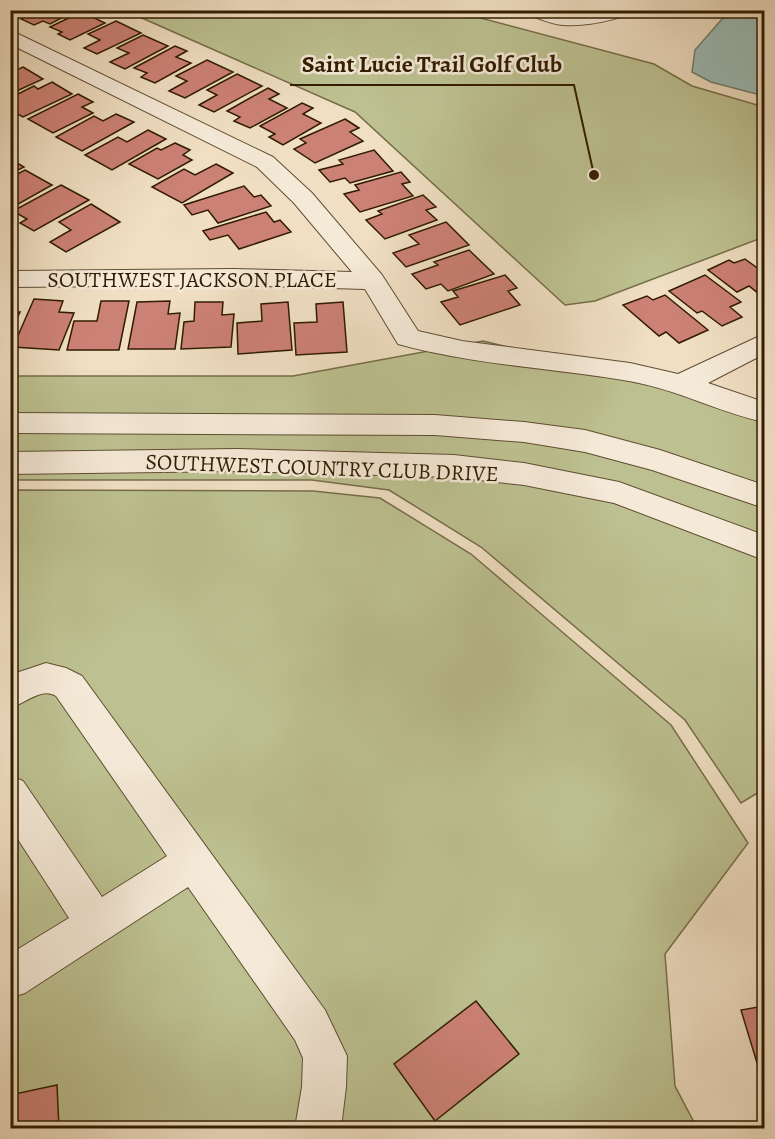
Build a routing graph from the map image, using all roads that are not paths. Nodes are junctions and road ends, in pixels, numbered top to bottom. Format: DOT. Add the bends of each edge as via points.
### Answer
graph roads {
  1 [pos="534,10"];
  2 [pos="626,10"];
  3 [pos="10,36"];
  4 [pos="10,255"];
  5 [pos="49,278"];
  6 [pos="10,279"];
  7 [pos="373,281"];
  8 [pos="765,343"];
  9 [pos="681,384"];
  10 [pos="765,412"];
  11 [pos="10,423"];
  12 [pos="10,463"];
  13 [pos="765,497"];
  14 [pos="765,548"];
  15 [pos="10,693"];
  16 [pos="10,793"];
  17 [pos="194,861"];
  18 [pos="96,924"];
  19 [pos="10,978"];
  20 [pos="318,1128"];
  1 -- 2 [label="street" via="563,19"];
  3 -- 7 [label="street" via="265,162 303,198"];
  4 -- 5 [label="street"];
  5 -- 6 [label="street, SOUTHWEST JACKSON PLACE"];
  5 -- 7 [label="street, SOUTHWEST JACKSON PLACE"];
  7 -- 9 [label="street" via="408,338 462,350 630,372"];
  8 -- 9 [label="street"];
  9 -- 10 [label="street"];
  11 -- 13 [label="street, SOUTHWEST COUNTRY CLUB DRIVE" via="435,425 524,432 596,443"];
  12 -- 14 [label="street, SOUTHWEST COUNTRY CLUB DRIVE" via="237,460 454,466 524,474 619,493"];
  15 -- 17 [label="street" via="46,676 58,677 69,686"];
  16 -- 18 [label="street"];
  17 -- 18 [label="street"];
  17 -- 20 [label="street" via="310,1026 325,1056"];
  18 -- 19 [label="street"];
}
